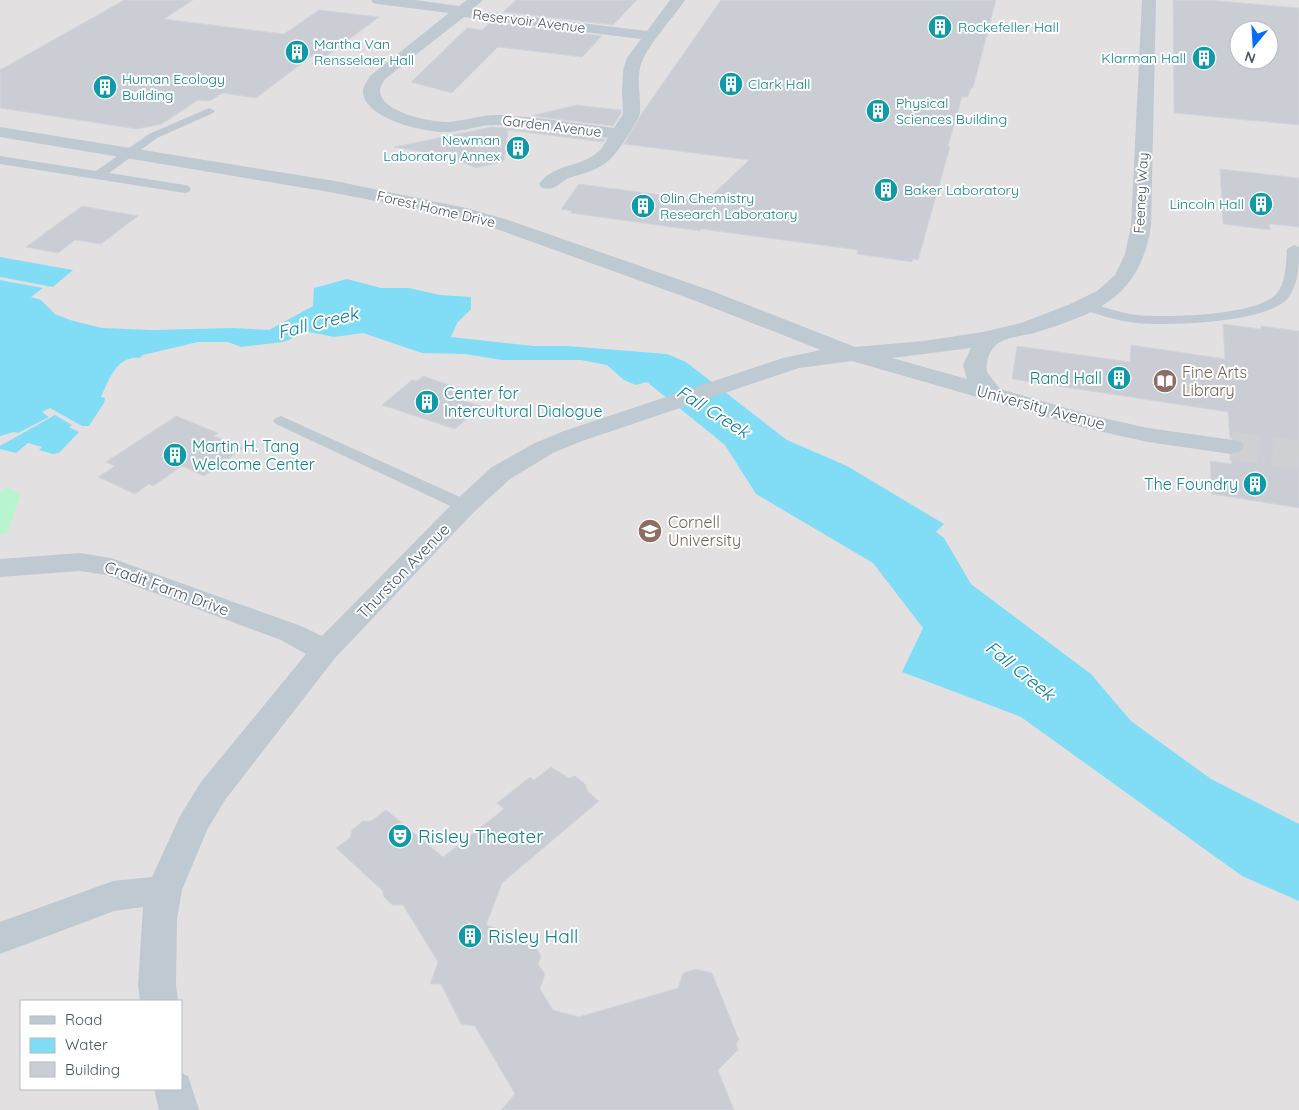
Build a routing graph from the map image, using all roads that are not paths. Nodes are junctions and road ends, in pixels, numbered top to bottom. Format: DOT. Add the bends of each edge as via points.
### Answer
graph roads {
  1 [pos="378,0"];
  2 [pos="476,0"];
  3 [pos="678,0"];
  4 [pos="1149,0"];
  5 [pos="461,12"];
  6 [pos="651,36"];
  7 [pos="209,111"];
  8 [pos="0,132"];
  9 [pos="619,134"];
  10 [pos="128,154"];
  11 [pos="0,160"];
  12 [pos="99,175"];
  13 [pos="549,184"];
  14 [pos="185,189"];
  15 [pos="1294,249"];
  16 [pos="1085,306"];
  17 [pos="992,336"];
  18 [pos="854,354"];
  19 [pos="992,394"];
  20 [pos="281,421"];
  21 [pos="1230,446"];
  22 [pos="466,506"];
  23 [pos="0,568"];
  24 [pos="325,651"];
  25 [pos="164,890"];
  26 [pos="6,930"];
  27 [pos="159,1000"];
  28 [pos="174,1090"];
  29 [pos="179,1110"];
  1 -- 5 [label="street, Reservoir Avenue"];
  2 -- 5 [label="street, Garden Avenue"];
  3 -- 6 [label="street"];
  4 -- 16 [label="street, Feeney Way" via="1141,226 1136,251 1118,284"];
  5 -- 6 [label="street, Reservoir Avenue"];
  5 -- 9 [label="street, Garden Avenue" via="378,76 370,87 376,104 394,115 427,125 452,126 499,120"];
  6 -- 9 [label="street" via="632,64 629,104 632,111"];
  7 -- 10 [label="lane" via="153,136"];
  8 -- 10 [label="street, Forest Home Drive"];
  9 -- 13 [label="street" via="602,159 561,174"];
  10 -- 12 [label="lane"];
  10 -- 18 [label="street, Forest Home Drive" via="335,187 460,212 704,296"];
  11 -- 12 [label="lane"];
  12 -- 14 [label="lane"];
  15 -- 16 [label="lane" via="1286,290 1278,302 1263,308 1196,319 1158,321 1127,318"];
  16 -- 17 [label="street, Feeney Way" via="1042,323"];
  17 -- 18 [label="street, Feeney Way" via="921,348"];
  17 -- 19 [label="street" via="982,347 973,366 979,382"];
  18 -- 19 [label="street, University Avenue"];
  18 -- 22 [label="street, Thurston Avenue" via="810,357 573,436 544,448 501,473"];
  19 -- 21 [label="street, University Avenue" via="1117,428"];
  20 -- 22 [label="lane"];
  22 -- 24 [label="street, Thurston Avenue"];
  23 -- 24 [label="street, Cradit Farm Drive" via="80,562 111,566 290,633"];
  24 -- 25 [label="street, Thurston Avenue" via="213,791 192,826"];
  25 -- 26 [label="street" via="113,896"];
  25 -- 27 [label="street, Thurston Avenue" via="159,919"];
  28 -- 29 [label="street"];
}
